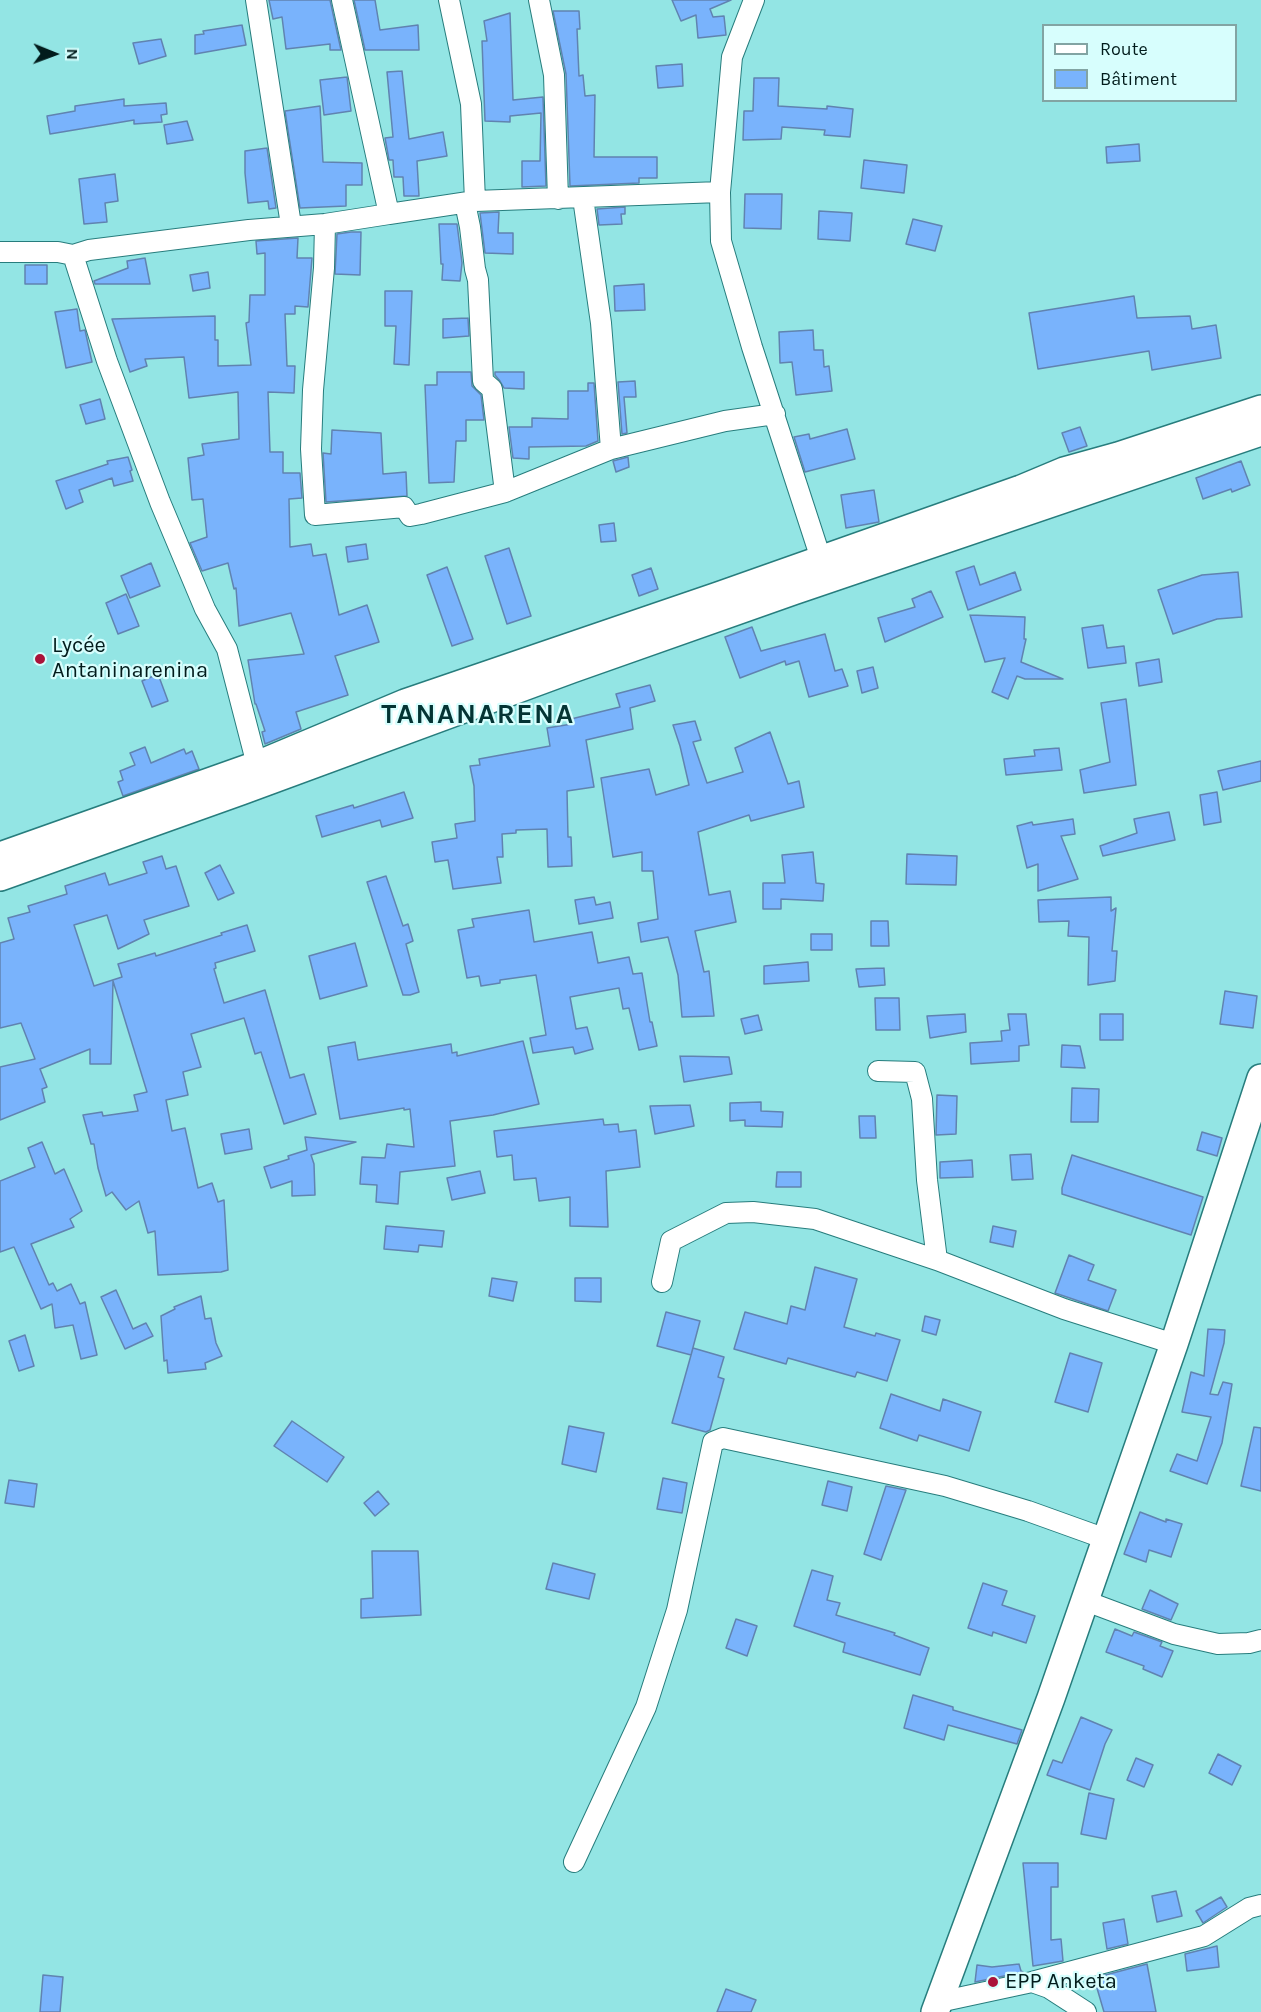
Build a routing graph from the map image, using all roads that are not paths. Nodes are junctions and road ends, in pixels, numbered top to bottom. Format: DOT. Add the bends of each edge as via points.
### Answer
graph roads {
  1 [pos="256,0"];
  2 [pos="342,0"];
  3 [pos="449,0"];
  4 [pos="540,0"];
  5 [pos="747,4"];
  6 [pos="720,192"];
  7 [pos="583,198"];
  8 [pos="558,199"];
  9 [pos="470,202"];
  10 [pos="389,214"];
  11 [pos="325,224"];
  12 [pos="291,225"];
  13 [pos="0,252"];
  14 [pos="73,255"];
  15 [pos="1261,409"];
  16 [pos="775,414"];
  17 [pos="1246,430"];
  18 [pos="611,450"];
  19 [pos="1122,466"];
  20 [pos="505,492"];
  21 [pos="821,559"];
  22 [pos="789,581"];
  23 [pos="245,776"];
  24 [pos="42,851"];
  25 [pos="0,855"];
  26 [pos="0,877"];
  27 [pos="878,1071"];
  28 [pos="1261,1078"];
  29 [pos="937,1260"];
  30 [pos="662,1282"];
  31 [pos="1174,1344"];
  32 [pos="1106,1539"];
  33 [pos="1083,1600"];
  34 [pos="1261,1640"];
  35 [pos="574,1862"];
  36 [pos="1261,1905"];
  37 [pos="1032,1982"];
  38 [pos="937,2007"];
  39 [pos="1086,2012"];
  1 -- 12 [label="street"];
  2 -- 10 [label="street"];
  3 -- 9 [label="street" via="471,104"];
  4 -- 8 [label="street" via="554,75"];
  5 -- 6 [label="street" via="732,57"];
  6 -- 7 [label="street"];
  6 -- 16 [label="street" via="721,241"];
  7 -- 8 [label="street"];
  7 -- 18 [label="street" via="601,323"];
  8 -- 9 [label="street"];
  9 -- 10 [label="street"];
  9 -- 20 [label="street" via="483,381 492,390"];
  10 -- 11 [label="street"];
  11 -- 12 [label="street"];
  11 -- 20 [label="street" via="313,390 315,515 404,507 410,516"];
  12 -- 14 [label="street"];
  13 -- 14 [label="street"];
  14 -- 23 [label="street" via="107,361 160,502 205,609 227,649"];
  15 -- 17 [label="street"];
  16 -- 18 [label="street" via="725,421"];
  16 -- 21 [label="street"];
  17 -- 19 [label="street"];
  18 -- 20 [label="street"];
  19 -- 21 [label="street" via="1064,471"];
  19 -- 22 [label="street" via="1034,510"];
  21 -- 22 [label="street"];
  22 -- 23 [label="street" via="568,659 405,703"];
  23 -- 24 [label="street"];
  24 -- 25 [label="street"];
  24 -- 26 [label="street"];
  27 -- 29 [label="street" via="915,1072 922,1100"];
  28 -- 31 [label="street"];
  29 -- 30 [label="street" via="815,1219 726,1213 671,1241"];
  29 -- 31 [label="street" via="1064,1309"];
  31 -- 32 [label="street"];
  32 -- 33 [label="street"];
  32 -- 35 [label="street" via="945,1486 723,1438 713,1442 677,1610 646,1707"];
  33 -- 34 [label="street" via="1174,1634 1218,1644"];
  33 -- 38 [label="street"];
  36 -- 37 [label="street" via="1248,1908 1204,1936"];
  37 -- 38 [label="street"];
  37 -- 39 [label="street" via="1049,1988"];
}
